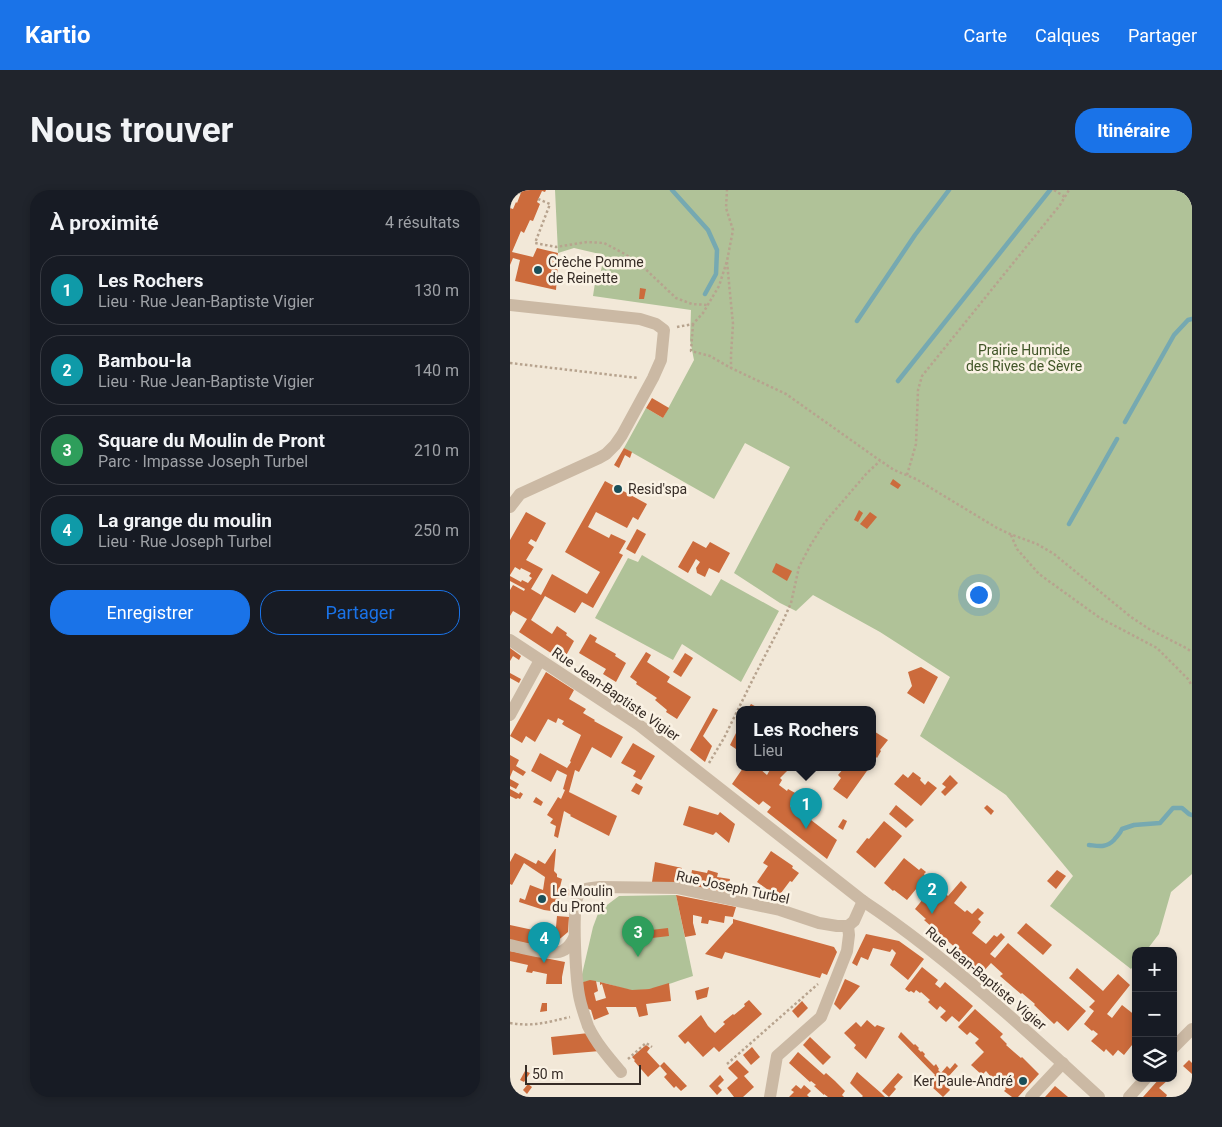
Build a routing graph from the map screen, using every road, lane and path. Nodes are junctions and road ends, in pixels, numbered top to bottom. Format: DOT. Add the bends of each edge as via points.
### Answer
graph roads {
  1 [pos="515,190"];
  2 [pos="727,190"];
  3 [pos="1054,190"];
  4 [pos="1069,190"];
  5 [pos="521,193"];
  6 [pos="1065,197"];
  7 [pos="538,199"];
  8 [pos="727,261"];
  9 [pos="510,305"];
  10 [pos="708,305"];
  11 [pos="510,363"];
  12 [pos="731,368"];
  13 [pos="653,378"];
  14 [pos="880,461"];
  15 [pos="907,475"];
  16 [pos="510,507"];
  17 [pos="1010,534"];
  18 [pos="510,640"];
  19 [pos="1192,652"];
  20 [pos="540,660"];
  21 [pos="1192,686"];
  22 [pos="739,706"];
  23 [pos="736,713"];
  24 [pos="510,715"];
  25 [pos="702,774"];
  26 [pos="863,901"];
  27 [pos="848,926"];
  28 [pos="574,938"];
  29 [pos="510,945"];
  30 [pos="820,982"];
  31 [pos="584,1014"];
  32 [pos="510,1023"];
  33 [pos="1192,1029"];
  34 [pos="1177,1044"];
  35 [pos="652,1047"];
  36 [pos="1063,1063"];
  37 [pos="727,1064"];
  38 [pos="620,1070"];
  39 [pos="1142,1082"];
  40 [pos="770,1097"];
  41 [pos="1031,1097"];
  42 [pos="1099,1097"];
  43 [pos="1129,1097"];
  1 -- 5 [label="path"];
  2 -- 8 [label="path" via="726,208 733,230"];
  3 -- 6 [label="path"];
  4 -- 6 [label="path"];
  6 -- 15 [label="path" via="922,376 918,390 916,444"];
  7 -- 10 [label="path" via="550,204 535,243 556,248 588,242 604,243 640,264 676,298"];
  8 -- 10 [label="path" via="719,286"];
  8 -- 12 [label="path" via="733,324"];
  9 -- 13 [label="street" via="640,318 656,324 664,330 661,360"];
  10 -- 12 [label="path" via="693,324 691,351 710,356"];
  11 -- 13 [label="path"];
  12 -- 14 [label="path" via="786,394"];
  13 -- 16 [label="street" via="615,446 606,454 520,494"];
  14 -- 15 [label="path"];
  14 -- 22 [label="path" via="825,522 810,546 799,567 791,603"];
  15 -- 17 [label="path"];
  17 -- 19 [label="path" via="1054,554 1143,625"];
  17 -- 21 [label="path" via="1017,549 1039,574 1100,618 1157,648"];
  18 -- 20 [label="street, Rue Jean-Baptiste Vigier"];
  20 -- 24 [label="street"];
  20 -- 25 [label="street, Rue Jean-Baptiste Vigier" via="639,725"];
  23 -- 25 [label="path"];
  25 -- 26 [label="street, Rue Jean-Baptiste Vigier"];
  26 -- 27 [label="street" via="854,921"];
  26 -- 36 [label="street, Rue Jean-Baptiste Vigier" via="897,923 975,986"];
  27 -- 28 [label="street, Rue Joseph Turbel" via="677,888 592,888 578,895"];
  27 -- 40 [label="street" via="847,951 821,1016 777,1056"];
  28 -- 29 [label="street" via="566,949 555,953"];
  28 -- 31 [label="street" via="579,996"];
  30 -- 37 [label="path"];
  31 -- 32 [label="path" via="535,1025"];
  31 -- 38 [label="street" via="594,1038"];
  33 -- 34 [label="street"];
  35 -- 38 [label="path" via="646,1042"];
  36 -- 41 [label="street"];
  36 -- 42 [label="street, Rue Jean-Baptiste Vigier"];
  39 -- 43 [label="street"];
}
